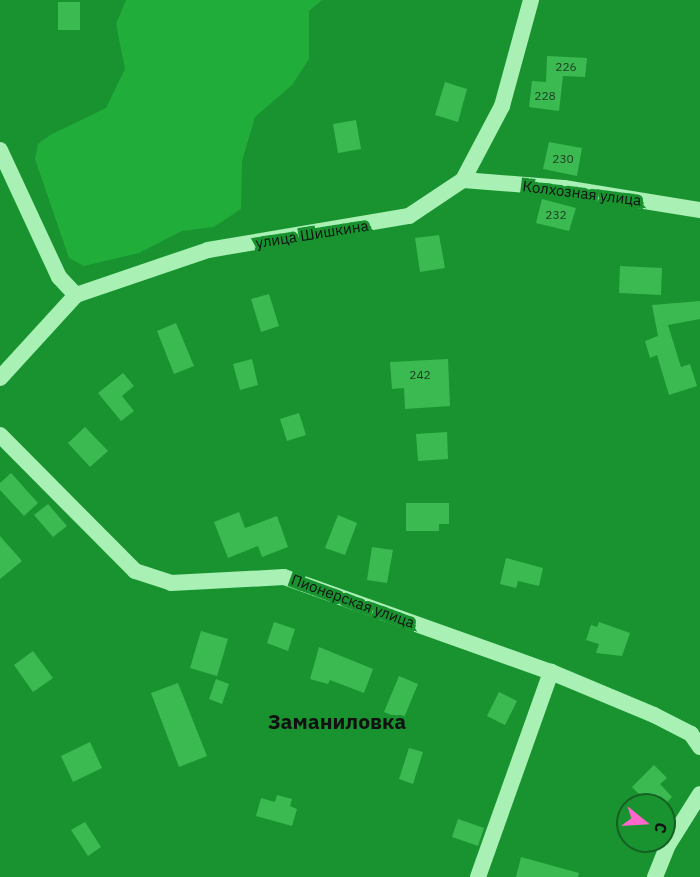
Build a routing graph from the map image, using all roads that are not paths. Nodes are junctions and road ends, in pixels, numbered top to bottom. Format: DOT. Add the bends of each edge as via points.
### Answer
graph roads {
  1 [pos="531,0"];
  2 [pos="0,150"];
  3 [pos="463,180"];
  4 [pos="700,210"];
  5 [pos="76,295"];
  6 [pos="0,378"];
  7 [pos="0,435"];
  8 [pos="551,672"];
  9 [pos="700,747"];
  10 [pos="700,794"];
  11 [pos="478,877"];
  12 [pos="655,877"];
  1 -- 3 [label="street, улица Шишкина" via="502,106"];
  2 -- 5 [label="street" via="59,278"];
  3 -- 4 [label="street, Колхозная улица" via="564,188"];
  3 -- 5 [label="street, улица Шишкина" via="410,216 208,250"];
  5 -- 6 [label="street, улица Шишкина"];
  7 -- 8 [label="street, Пионерская улица" via="135,571 171,583 284,577"];
  8 -- 9 [label="street, Пионерская улица" via="691,734"];
  8 -- 11 [label="street"];
  10 -- 12 [label="street" via="668,845"];
}
